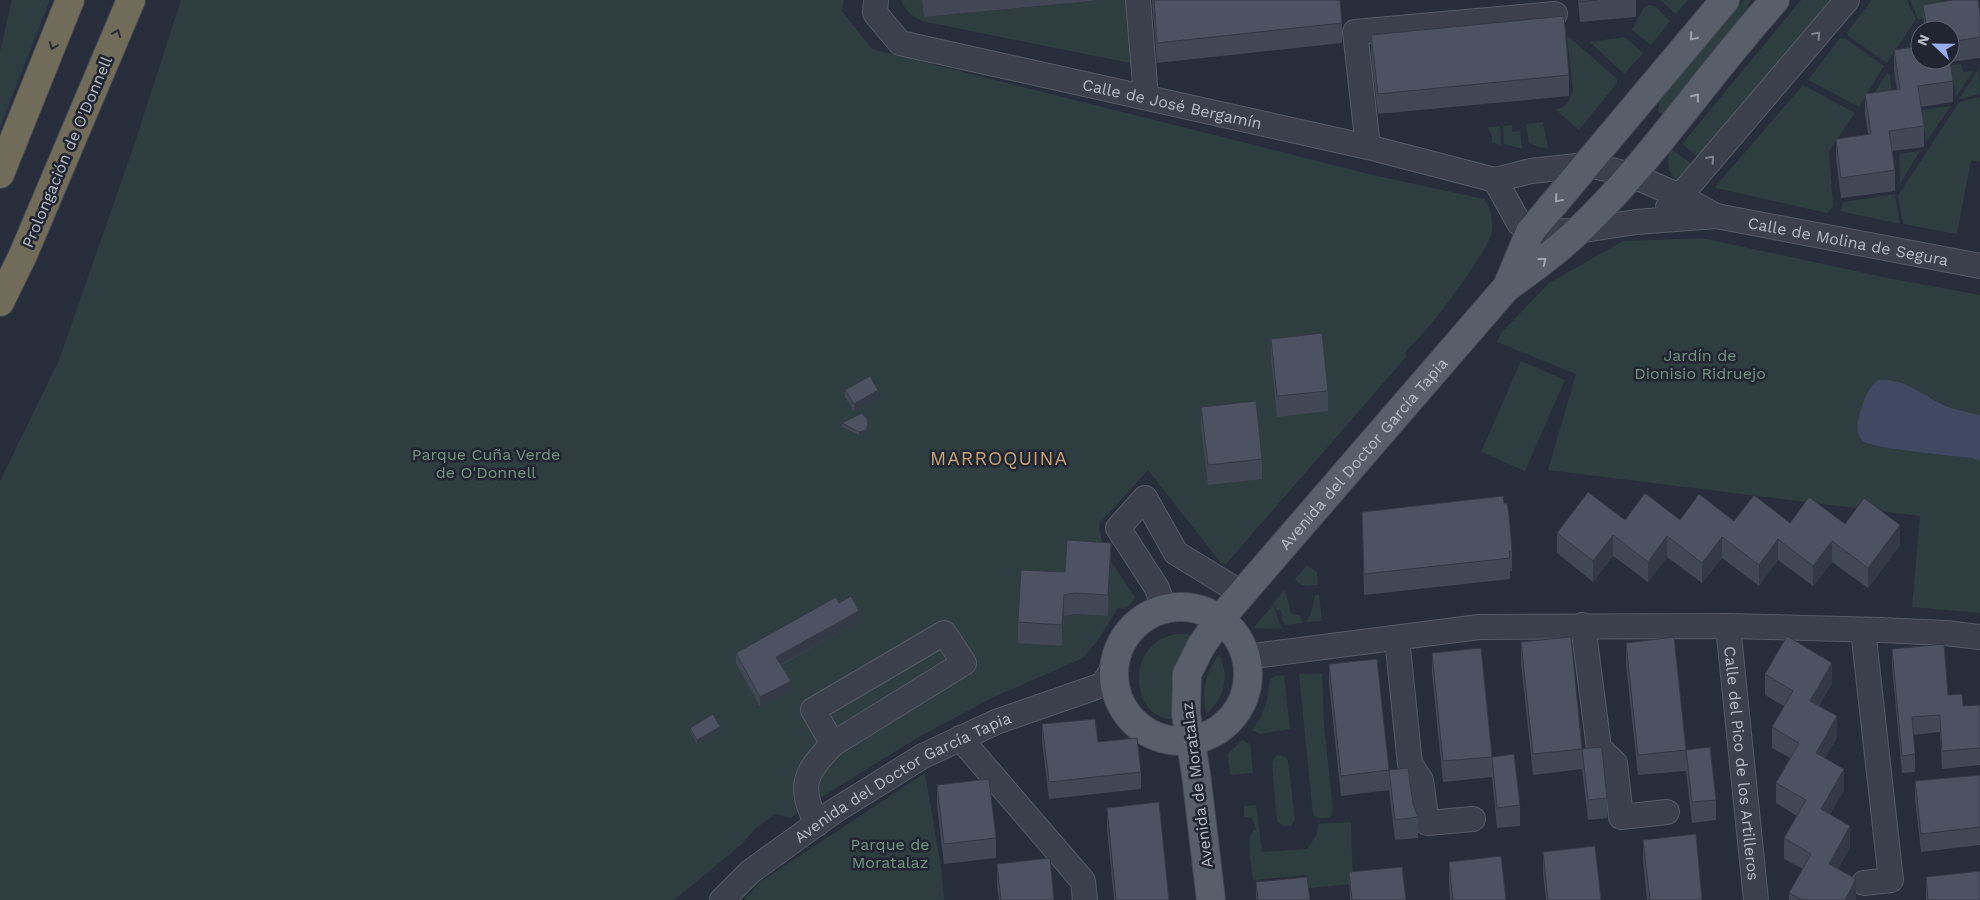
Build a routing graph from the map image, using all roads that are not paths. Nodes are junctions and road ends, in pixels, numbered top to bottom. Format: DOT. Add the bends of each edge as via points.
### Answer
graph roads {
  1 [pos="70,0"];
  2 [pos="131,0"];
  3 [pos="876,0"];
  4 [pos="1138,0"];
  5 [pos="1725,0"];
  6 [pos="1847,0"];
  7 [pos="1767,6"];
  8 [pos="1555,14"];
  9 [pos="1146,98"];
  10 [pos="1368,147"];
  11 [pos="1586,165"];
  12 [pos="1532,171"];
  13 [pos="0,174"];
  14 [pos="1495,180"];
  15 [pos="1641,180"];
  16 [pos="1680,196"];
  17 [pos="1510,207"];
  18 [pos="1716,216"];
  19 [pos="1642,219"];
  20 [pos="1578,231"];
  21 [pos="1530,232"];
  22 [pos="1980,266"];
  23 [pos="1506,288"];
  24 [pos="0,302"];
  25 [pos="1243,594"];
  26 [pos="1164,609"];
  27 [pos="1220,619"];
  28 [pos="1583,625"];
  29 [pos="1728,626"];
  30 [pos="1863,630"];
  31 [pos="1980,637"];
  32 [pos="1397,638"];
  33 [pos="1246,657"];
  34 [pos="1111,681"];
  35 [pos="960,738"];
  36 [pos="1191,741"];
  37 [pos="833,744"];
  38 [pos="1667,812"];
  39 [pos="1473,819"];
  40 [pos="817,824"];
  41 [pos="1864,883"];
  42 [pos="722,900"];
  43 [pos="1085,900"];
  44 [pos="1211,900"];
  45 [pos="1756,900"];
  1 -- 13 [label="highway, one-way"];
  24 -- 2 [label="highway, Prolongación de O'Donnell, one-way"];
  3 -- 9 [label="street, Calle de José Bergamín" via="875,13 900,43"];
  4 -- 9 [label="street"];
  5 -- 11 [label="main road, Avenida del Doctor García Tapia, one-way"];
  16 -- 6 [label="street, one-way"];
  15 -- 7 [label="main road, Avenida del Doctor García Tapia, one-way"];
  8 -- 10 [label="street" via="1355,32"];
  9 -- 10 [label="street, Calle de José Bergamín"];
  10 -- 14 [label="street, Calle de José Bergamín"];
  11 -- 12 [label="street, Calle de José Bergamín"];
  11 -- 15 [label="street"];
  11 -- 21 [label="main road, Avenida del Doctor García Tapia, one-way"];
  12 -- 14 [label="street, Calle de José Bergamín"];
  12 -- 17 [label="street" via="1520,181"];
  14 -- 17 [label="street"];
  15 -- 16 [label="street, Calle de Molina de Segura"];
  15 -- 19 [label="street" via="1656,192 1656,200"];
  15 -- 20 [label="main road, Avenida del Doctor García Tapia"];
  16 -- 18 [label="street, Calle de Molina de Segura"];
  16 -- 19 [label="street, Calle de Molina de Segura" via="1667,208"];
  17 -- 21 [label="street" via="1519,223"];
  18 -- 19 [label="street, Calle de Molina de Segura"];
  18 -- 22 [label="street, Calle de Molina de Segura"];
  19 -- 20 [label="street, Calle de Molina de Segura"];
  20 -- 21 [label="street, Calle de Molina de Segura"];
  23 -- 20 [label="main road, Avenida del Doctor García Tapia, one-way"];
  21 -- 23 [label="main road, Avenida del Doctor García Tapia"];
  23 -- 25 [label="main road, Avenida del Doctor García Tapia"];
  25 -- 26 [label="street" via="1176,553 1145,498 1118,528 1157,588"];
  25 -- 27 [label="main road, Avenida del Doctor García Tapia"];
  26 -- 27 [label="main road" via="1191,608"];
  26 -- 34 [label="main road" via="1146,616 1131,629 1122,642"];
  27 -- 33 [label="main road" via="1236,636"];
  27 -- 36 [label="main road, Avenida de Moratalaz" via="1187,674 1186,714"];
  28 -- 29 [label="street, Calle del Pico de los Artilleros"];
  28 -- 32 [label="street, Calle del Pico de los Artilleros" via="1479,626"];
  28 -- 38 [label="street" via="1599,748 1614,763 1620,817"];
  29 -- 30 [label="street, Calle del Pico de los Artilleros"];
  29 -- 45 [label="street, Calle del Pico de los Artilleros"];
  30 -- 31 [label="street, Calle del Pico de los Artilleros"];
  30 -- 41 [label="street" via="1891,880"];
  32 -- 33 [label="street, Calle del Pico de los Artilleros"];
  32 -- 39 [label="street" via="1410,764 1422,780 1427,823"];
  33 -- 36 [label="main road" via="1248,673 1238,710 1228,722 1209,735"];
  34 -- 35 [label="street, Avenida del Doctor García Tapia"];
  34 -- 36 [label="main road" via="1126,713 1135,723 1160,738"];
  35 -- 40 [label="street, Avenida del Doctor García Tapia" via="923,756"];
  35 -- 43 [label="street" via="1083,881"];
  36 -- 44 [label="main road, Avenida de Moratalaz"];
  37 -- 37 [label="street" via="964,663 944,633 813,710"];
  37 -- 40 [label="street" via="809,773 805,790"];
  40 -- 42 [label="street, Avenida del Doctor García Tapia" via="750,872"];
}
